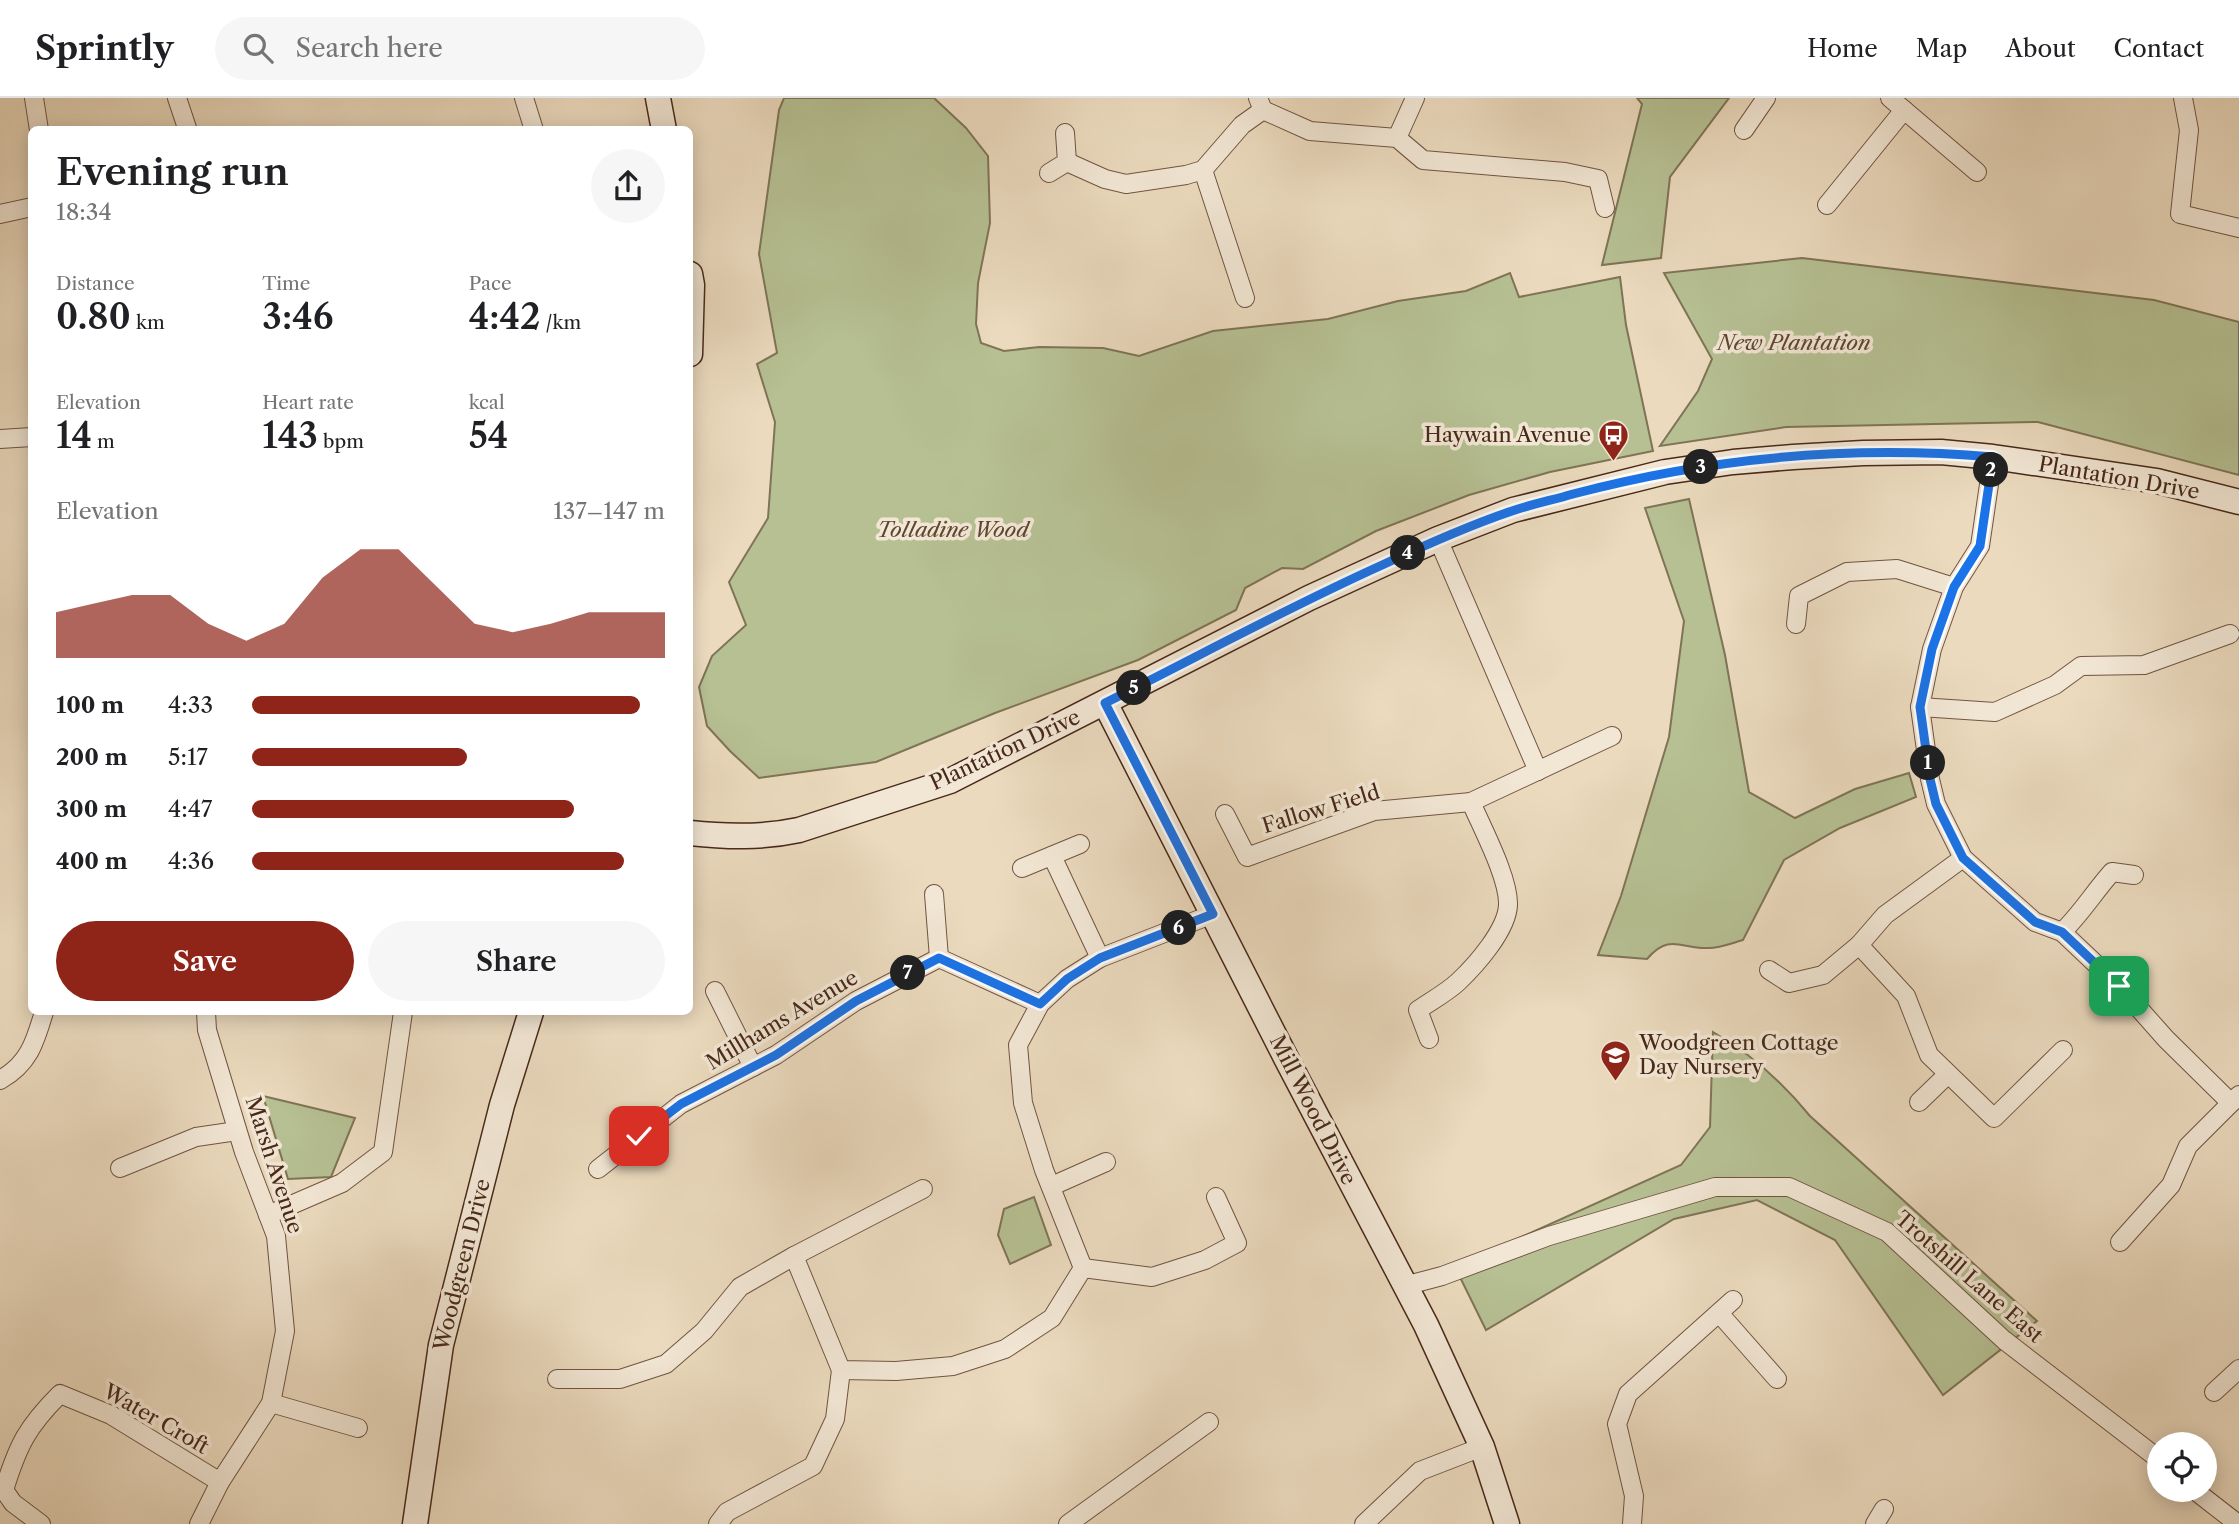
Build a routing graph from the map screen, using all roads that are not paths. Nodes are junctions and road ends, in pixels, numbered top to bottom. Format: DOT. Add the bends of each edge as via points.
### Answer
graph roads {
  1 [pos="34,98"];
  2 [pos="177,98"];
  3 [pos="524,98"];
  4 [pos="659,98"];
  5 [pos="1415,98"];
  6 [pos="1766,98"];
  7 [pos="1890,98"];
  8 [pos="2183,98"];
  9 [pos="1260,104"];
  10 [pos="1904,110"];
  11 [pos="38,126"];
  12 [pos="186,126"];
  13 [pos="533,126"];
  14 [pos="663,126"];
  15 [pos="1744,130"];
  16 [pos="1065,133"];
  17 [pos="1396,138"];
  18 [pos="1067,162"];
  19 [pos="1203,170"];
  20 [pos="1977,172"];
  21 [pos="1049,173"];
  22 [pos="1827,205"];
  23 [pos="28,207"];
  24 [pos="1605,208"];
  25 [pos="0,214"];
  26 [pos="2239,228"];
  27 [pos="1245,298"];
  28 [pos="28,437"];
  29 [pos="0,439"];
  30 [pos="1993,457"];
  31 [pos="2239,502"];
  32 [pos="1438,539"];
  33 [pos="1954,587"];
  34 [pos="1796,624"];
  35 [pos="2230,634"];
  36 [pos="1105,703"];
  37 [pos="1920,707"];
  38 [pos="1612,736"];
  39 [pos="1538,771"];
  40 [pos="1471,802"];
  41 [pos="1225,814"];
  42 [pos="693,833"];
  43 [pos="1080,844"];
  44 [pos="1052,856"];
  45 [pos="1963,858"];
  46 [pos="1023,867"];
  47 [pos="2134,875"];
  48 [pos="934,894"];
  49 [pos="1213,914"];
  50 [pos="2062,932"];
  51 [pos="1858,945"];
  52 [pos="939,958"];
  53 [pos="1100,958"];
  54 [pos="1769,970"];
  55 [pos="715,991"];
  56 [pos="1040,1004"];
  57 [pos="43,1015"];
  58 [pos="206,1015"];
  59 [pos="403,1015"];
  60 [pos="530,1015"];
  61 [pos="1429,1039"];
  62 [pos="2063,1050"];
  63 [pos="753,1067"];
  64 [pos="1947,1075"];
  65 [pos="0,1080"];
  66 [pos="2235,1099"];
  67 [pos="1919,1102"];
  68 [pos="237,1131"];
  69 [pos="1106,1162"];
  70 [pos="121,1168"];
  71 [pos="598,1169"];
  72 [pos="1052,1186"];
  73 [pos="923,1189"];
  74 [pos="1216,1197"];
  75 [pos="268,1214"];
  76 [pos="2120,1242"];
  77 [pos="794,1256"];
  78 [pos="1083,1268"];
  79 [pos="1404,1286"];
  80 [pos="1733,1300"];
  81 [pos="1719,1313"];
  82 [pos="2239,1369"];
  83 [pos="841,1370"];
  84 [pos="556,1379"];
  85 [pos="1777,1379"];
  86 [pos="2214,1392"];
  87 [pos="271,1403"];
  88 [pos="1209,1422"];
  89 [pos="358,1428"];
  90 [pos="1482,1447"];
  91 [pos="2147,1450"];
  92 [pos="220,1482"];
  93 [pos="2210,1502"];
  94 [pos="38,1523"];
  95 [pos="199,1524"];
  96 [pos="415,1524"];
  97 [pos="718,1524"];
  98 [pos="1068,1524"];
  99 [pos="1364,1524"];
  100 [pos="1507,1524"];
  101 [pos="1632,1524"];
  102 [pos="2238,1524"];
  1 -- 11 [label="street"];
  2 -- 12 [label="street"];
  3 -- 13 [label="street"];
  4 -- 14 [label="street"];
  5 -- 17 [label="street"];
  6 -- 15 [label="street"];
  7 -- 10 [label="street"];
  8 -- 26 [label="street" via="2189,130 2180,214"];
  9 -- 17 [label="street" via="1310,131"];
  9 -- 19 [label="street"];
  10 -- 20 [label="street"];
  10 -- 22 [label="street"];
  16 -- 18 [label="street"];
  17 -- 24 [label="street" via="1423,160 1598,179"];
  18 -- 19 [label="street" via="1126,184"];
  18 -- 21 [label="street"];
  19 -- 27 [label="street"];
  23 -- 25 [label="street"];
  28 -- 29 [label="street"];
  30 -- 31 [label="street, Plantation Drive" via="2157,481"];
  30 -- 32 [label="street, Plantation Drive" via="1863,453 1665,472 1513,510"];
  30 -- 33 [label="street" via="1980,546"];
  32 -- 36 [label="street, Plantation Drive" via="1309,598"];
  32 -- 39 [label="street"];
  33 -- 34 [label="street" via="1897,569 1847,572 1799,596"];
  33 -- 37 [label="street" via="1932,649"];
  35 -- 37 [label="street" via="2144,666 2081,666 2055,685 1995,712"];
  36 -- 42 [label="street, Plantation Drive" via="950,781 799,830 729,837"];
  36 -- 49 [label="street, Mill Wood Drive"];
  37 -- 45 [label="street" via="1936,804"];
  38 -- 39 [label="street, Fallow Field"];
  39 -- 40 [label="street, Fallow Field"];
  40 -- 41 [label="street, Fallow Field" via="1374,811 1247,857"];
  40 -- 61 [label="street" via="1501,874 1508,905 1500,931 1485,951 1458,982 1418,1010"];
  43 -- 44 [label="street"];
  44 -- 46 [label="street"];
  44 -- 53 [label="street"];
  45 -- 50 [label="street" via="2035,922"];
  45 -- 51 [label="street" via="1885,915"];
  47 -- 50 [label="street" via="2112,872"];
  48 -- 52 [label="street"];
  49 -- 53 [label="street"];
  49 -- 79 [label="street, Mill Wood Drive"];
  50 -- 66 [label="street" via="2166,1039"];
  51 -- 54 [label="street" via="1823,975 1790,983"];
  51 -- 64 [label="street" via="1906,996 1928,1055"];
  52 -- 56 [label="street"];
  52 -- 63 [label="street, Millhams Avenue" via="856,1001"];
  53 -- 56 [label="street"];
  55 -- 63 [label="street"];
  56 -- 72 [label="street" via="1018,1045 1023,1103"];
  57 -- 65 [label="street" via="35,1042 17,1070"];
  58 -- 68 [label="street, Marsh Avenue"];
  59 -- 75 [label="street" via="383,1152 342,1183"];
  60 -- 96 [label="street, Woodgreen Drive" via="502,1105 441,1345"];
  62 -- 64 [label="street" via="1994,1118"];
  63 -- 71 [label="street, Millhams Avenue" via="681,1104"];
  64 -- 67 [label="street"];
  66 -- 76 [label="street" via="2188,1146 2171,1185"];
  68 -- 70 [label="street" via="195,1137"];
  68 -- 75 [label="street, Marsh Avenue"];
  69 -- 72 [label="street"];
  72 -- 78 [label="street"];
  73 -- 77 [label="street"];
  74 -- 78 [label="street" via="1237,1243 1205,1260 1152,1277"];
  75 -- 87 [label="street, Marsh Avenue" via="276,1237 285,1331"];
  77 -- 83 [label="street"];
  77 -- 84 [label="street" via="740,1287 704,1331 666,1364 620,1379"];
  78 -- 83 [label="street" via="1052,1318 1005,1349 953,1366"];
  79 -- 90 [label="street, Mill Wood Drive"];
  79 -- 91 [label="street, Trotshill Lane East" via="1549,1236 1716,1187 1790,1187 1887,1232 2004,1340"];
  80 -- 81 [label="street"];
  81 -- 85 [label="street"];
  81 -- 101 [label="street" via="1628,1394 1618,1424 1634,1496"];
  82 -- 86 [label="street"];
  83 -- 97 [label="street" via="835,1419 813,1466 727,1512"];
  87 -- 89 [label="street"];
  87 -- 92 [label="street, Marsh Avenue"];
  88 -- 98 [label="street"];
  90 -- 99 [label="street" via="1419,1471"];
  90 -- 100 [label="street, Mill Wood Drive"];
  92 -- 94 [label="street, Water Croft" via="111,1415 60,1394 22,1440 4,1490"];
  92 -- 95 [label="street, Marsh Avenue"];
  93 -- 102 [label="street"];
}
